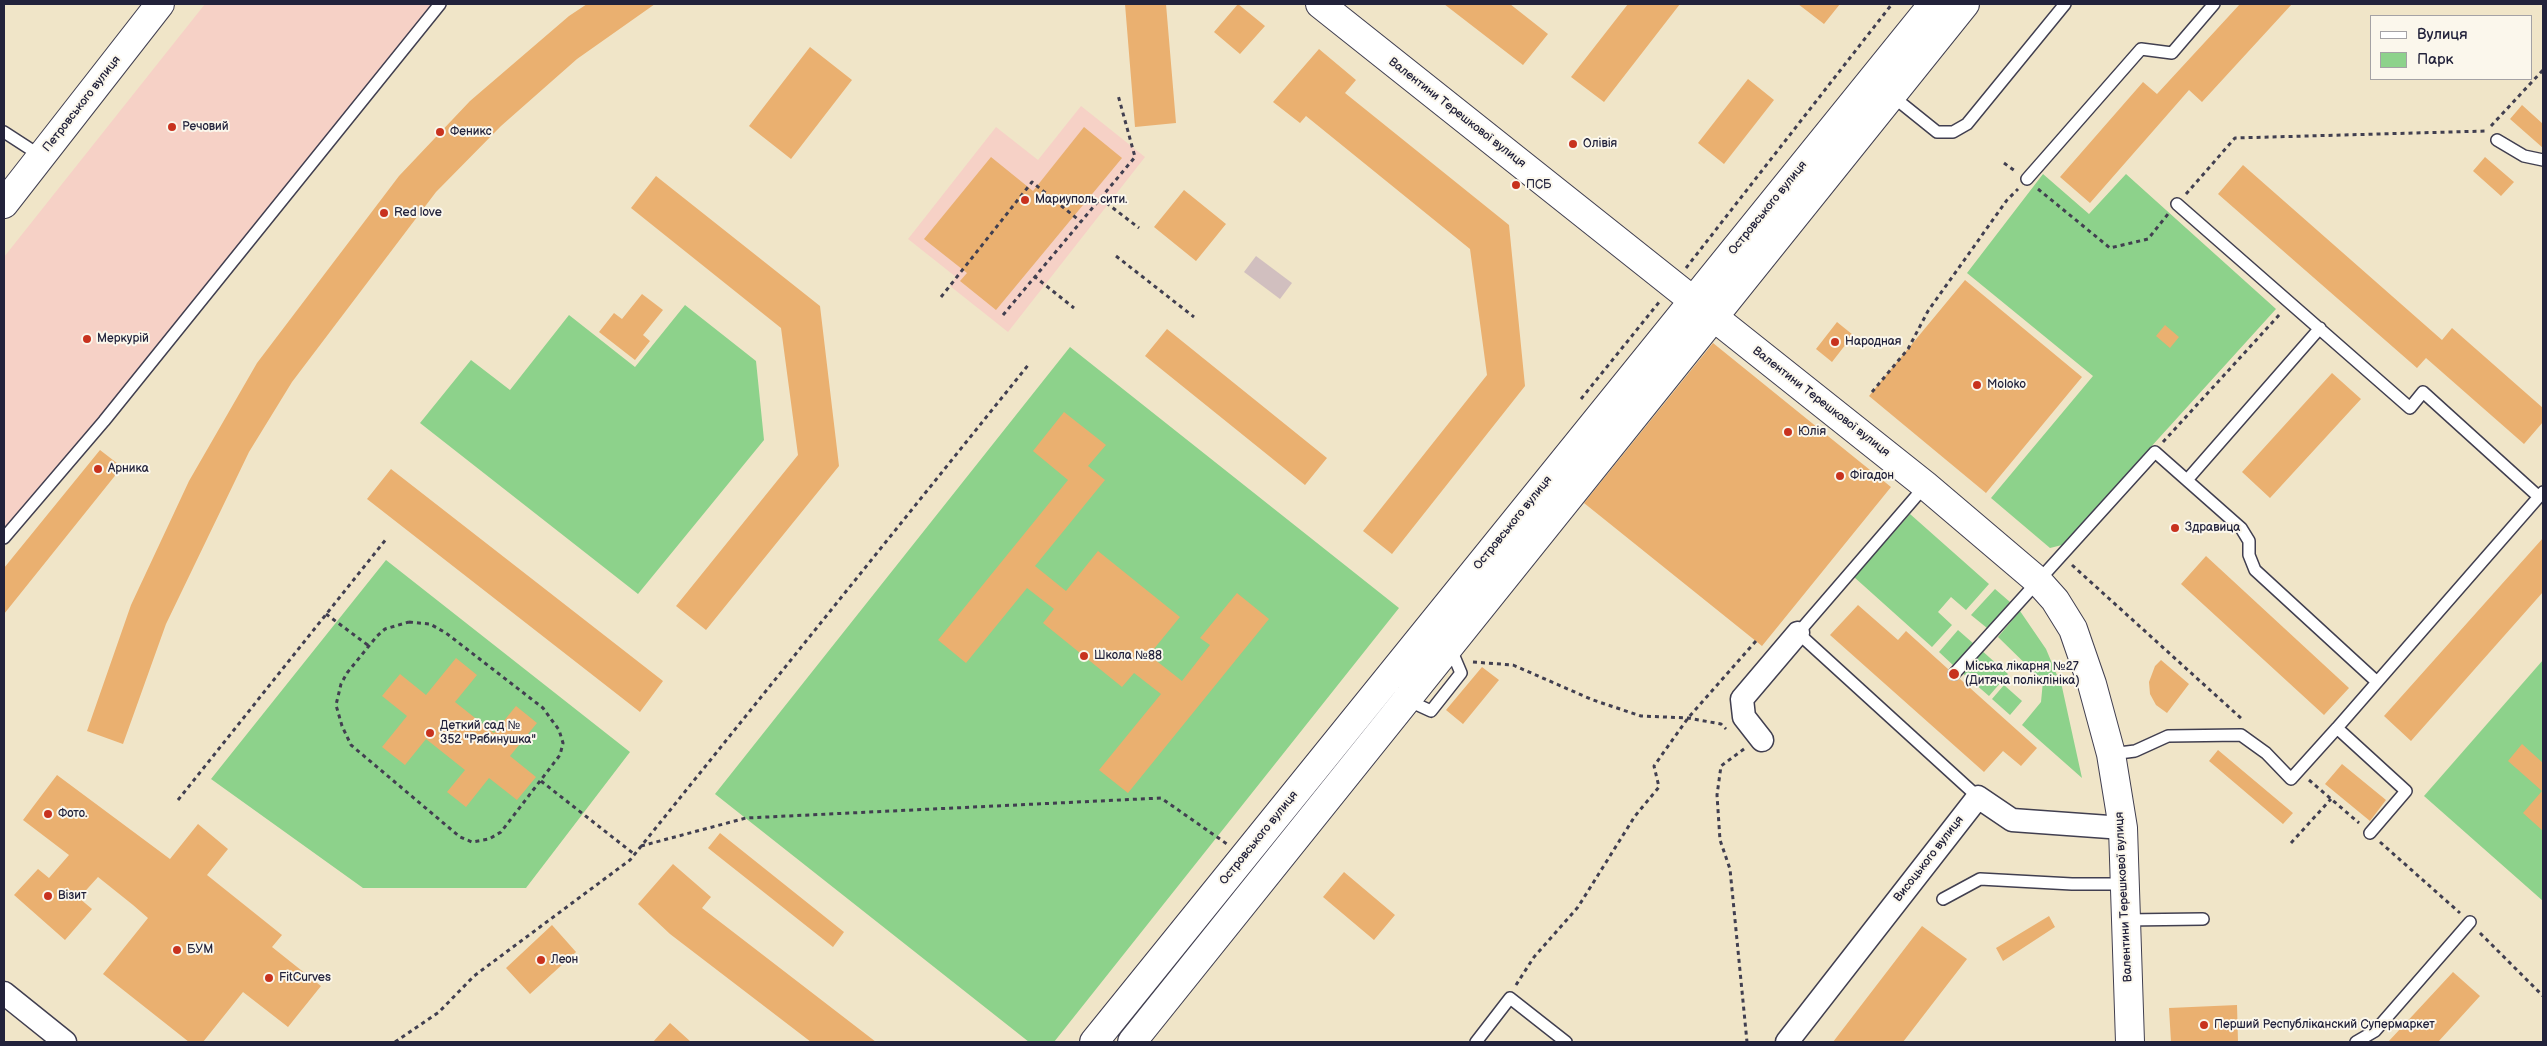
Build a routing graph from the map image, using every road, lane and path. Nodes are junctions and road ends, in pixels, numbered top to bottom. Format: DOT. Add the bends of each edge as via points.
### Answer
graph roads {
  1 [pos="160,4"];
  2 [pos="440,4"];
  3 [pos="1320,4"];
  4 [pos="1932,4"];
  5 [pos="1965,4"];
  6 [pos="2065,4"];
  7 [pos="2214,4"];
  8 [pos="2543,70"];
  9 [pos="1118,95"];
  10 [pos="1891,95"];
  11 [pos="2487,130"];
  12 [pos="4,132"];
  13 [pos="2497,140"];
  14 [pos="42,156"];
  15 [pos="2543,160"];
  16 [pos="2004,163"];
  17 [pos="2027,179"];
  18 [pos="1100,198"];
  19 [pos="4,204"];
  20 [pos="2177,204"];
  21 [pos="1080,221"];
  22 [pos="1139,228"];
  23 [pos="1116,256"];
  24 [pos="1034,276"];
  25 [pos="941,297"];
  26 [pos="2289,304"];
  27 [pos="1074,308"];
  28 [pos="1703,308"];
  29 [pos="1003,315"];
  30 [pos="1194,317"];
  31 [pos="2320,328"];
  32 [pos="1029,364"];
  33 [pos="1872,392"];
  34 [pos="2155,452"];
  35 [pos="2186,480"];
  36 [pos="1926,485"];
  37 [pos="2541,494"];
  38 [pos="4,538"];
  39 [pos="387,538"];
  40 [pos="2038,581"];
  41 [pos="326,614"];
  42 [pos="1798,633"];
  43 [pos="1756,642"];
  44 [pos="1450,645"];
  45 [pos="368,646"];
  46 [pos="1954,674"];
  47 [pos="2377,682"];
  48 [pos="1688,718"];
  49 [pos="2337,728"];
  50 [pos="1728,730"];
  51 [pos="1751,741"];
  52 [pos="2111,754"];
  53 [pos="541,780"];
  54 [pos="1978,797"];
  55 [pos="2331,799"];
  56 [pos="178,800"];
  57 [pos="2123,828"];
  58 [pos="2370,833"];
  59 [pos="2291,844"];
  60 [pos="641,846"];
  61 [pos="634,854"];
  62 [pos="1244,856"];
  63 [pos="2124,884"];
  64 [pos="1942,900"];
  65 [pos="2203,919"];
  66 [pos="2125,920"];
  67 [pos="2470,922"];
  68 [pos="4,992"];
  69 [pos="1510,998"];
  70 [pos="64,1042"];
  71 [pos="395,1042"];
  72 [pos="1094,1042"];
  73 [pos="1132,1042"];
  74 [pos="1476,1042"];
  75 [pos="1566,1042"];
  76 [pos="1747,1042"];
  77 [pos="1786,1042"];
  78 [pos="2130,1042"];
  79 [pos="2356,1042"];
  1 -- 14 [label="street, Петровського вулиця"];
  2 -- 38 [label="lane" via="104,421"];
  3 -- 28 [label="street, Валентини Терешкової вулиця"];
  4 -- 28 [label="street, Островського вулиця"];
  5 -- 10 [label="street, Островського вулиця"];
  6 -- 10 [label="lane" via="1967,124 1953,132 1937,132"];
  7 -- 17 [label="lane" via="2172,53 2141,48"];
  8 -- 11 [label="path"];
  9 -- 18 [label="path" via="1135,157"];
  10 -- 28 [label="street, Островського вулиця"];
  11 -- 13 [label="path"];
  11 -- 20 [label="path" via="2234,138"];
  12 -- 14 [label="lane"];
  13 -- 15 [label="lane" via="2524,156"];
  14 -- 19 [label="street, Петровського вулиця"];
  16 -- 17 [label="path"];
  17 -- 20 [label="path" via="2110,248 2148,239"];
  17 -- 33 [label="path" via="2007,200 1928,311 1908,349"];
  18 -- 21 [label="path"];
  18 -- 22 [label="path"];
  20 -- 26 [label="lane"];
  21 -- 24 [label="path"];
  21 -- 25 [label="path" via="1032,182"];
  23 -- 30 [label="path"];
  24 -- 27 [label="path"];
  24 -- 29 [label="path"];
  26 -- 31 [label="lane"];
  26 -- 34 [label="path"];
  28 -- 36 [label="street, Валентини Терешкової вулиця"];
  28 -- 44 [label="street, Островського вулиця"];
  28 -- 62 [label="street, Островського вулиця"];
  31 -- 35 [label="lane"];
  31 -- 37 [label="lane" via="2410,408 2423,392"];
  32 -- 60 [label="path"];
  34 -- 35 [label="lane"];
  34 -- 40 [label="lane"];
  35 -- 47 [label="lane" via="2241,528 2249,541 2249,555 2255,570"];
  36 -- 40 [label="street, Валентини Терешкової вулиця"];
  36 -- 42 [label="lane"];
  37 -- 47 [label="lane"];
  39 -- 41 [label="path"];
  40 -- 46 [label="lane"];
  40 -- 52 [label="street, Валентини Терешкової вулиця" via="2073,629"];
  41 -- 45 [label="path"];
  41 -- 56 [label="path"];
  42 -- 51 [label="street" via="1742,699"];
  42 -- 54 [label="lane"];
  43 -- 48 [label="path"];
  44 -- 48 [label="path" via="1475,663 1513,665 1593,700 1642,716"];
  44 -- 73 [label="street, Островського вулиця"];
  45 -- 53 [label="path" via="376,636 398,624 430,624 536,702 553,719 563,743 560,755"];
  45 -- 53 [label="path" via="342,684 336,705 351,745 460,837 472,842 489,839 501,832"];
  47 -- 49 [label="lane"];
  48 -- 50 [label="path" via="1721,724"];
  48 -- 69 [label="path" via="1654,766 1658,787 1634,816 1578,907 1521,974"];
  49 -- 52 [label="lane" via="2291,779 2266,753 2241,735 2168,736 2135,751"];
  49 -- 58 [label="lane" via="2406,791"];
  51 -- 76 [label="path" via="1721,766 1717,795 1720,840 1730,869"];
  52 -- 57 [label="street, Валентини Терешкової вулиця"];
  53 -- 61 [label="path"];
  54 -- 57 [label="street" via="2012,820"];
  54 -- 77 [label="street, Висоцького вулиця"];
  55 -- 59 [label="path"];
  57 -- 63 [label="street, Валентини Терешкової вулиця"];
  60 -- 61 [label="path"];
  60 -- 62 [label="path" via="746,818 1161,798"];
  61 -- 71 [label="path" via="474,976 439,1012"];
  62 -- 72 [label="street, Островського вулиця"];
  63 -- 64 [label="lane" via="1980,879"];
  63 -- 66 [label="street, Валентини Терешкової вулиця"];
  65 -- 66 [label="lane"];
  66 -- 78 [label="street, Валентини Терешкової вулиця"];
  67 -- 79 [label="lane" via="2375,1031"];
  68 -- 70 [label="street"];
  69 -- 74 [label="lane"];
  69 -- 75 [label="lane"];
}
